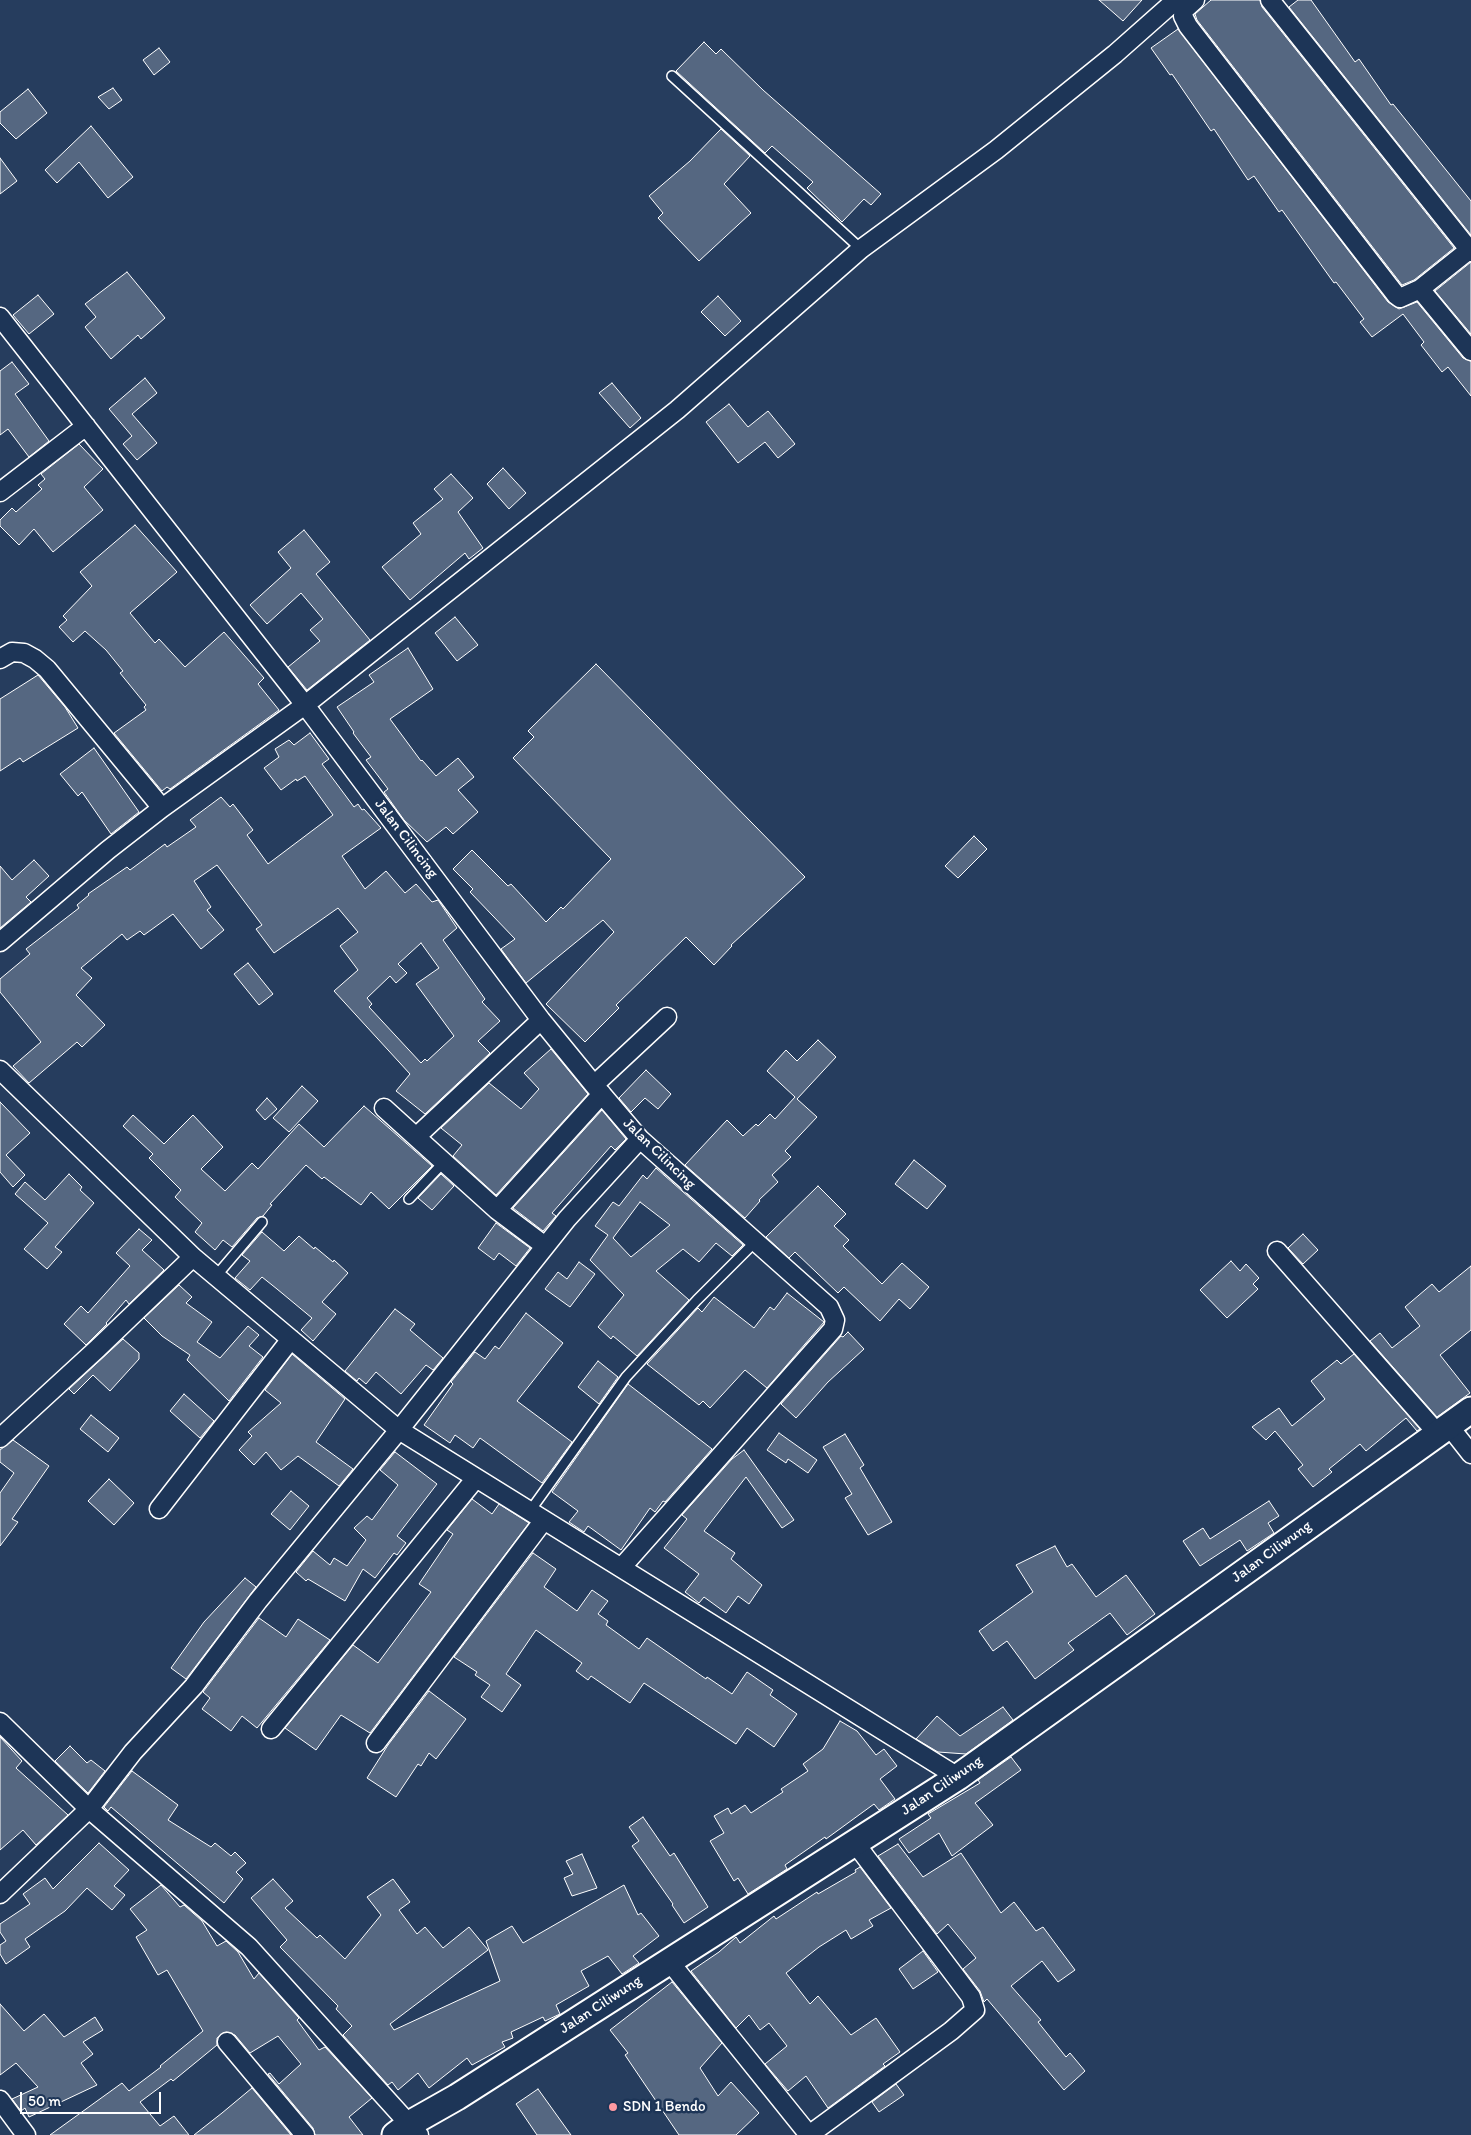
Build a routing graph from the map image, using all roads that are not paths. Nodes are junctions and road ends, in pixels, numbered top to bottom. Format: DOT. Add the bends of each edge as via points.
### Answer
graph roads {
  1 [pos="1176,0"];
  2 [pos="1195,0"];
  3 [pos="1270,0"];
  4 [pos="672,76"];
  5 [pos="861,249"];
  6 [pos="1470,251"];
  7 [pos="1425,296"];
  8 [pos="0,317"];
  9 [pos="1471,351"];
  10 [pos="86,426"];
  11 [pos="0,492"];
  12 [pos="0,659"];
  13 [pos="305,705"];
  14 [pos="162,808"];
  15 [pos="0,942"];
  16 [pos="667,1017"];
  17 [pos="542,1020"];
  18 [pos="0,1070"];
  19 [pos="598,1089"];
  20 [pos="384,1108"];
  21 [pos="416,1137"];
  22 [pos="640,1139"];
  23 [pos="443,1163"];
  24 [pos="409,1199"];
  25 [pos="497,1210"];
  26 [pos="262,1222"];
  27 [pos="755,1242"];
  28 [pos="545,1246"];
  29 [pos="1277,1251"];
  30 [pos="193,1256"];
  31 [pos="216,1276"];
  32 [pos="291,1339"];
  33 [pos="1471,1410"];
  34 [pos="399,1430"];
  35 [pos="1444,1430"];
  36 [pos="0,1438"];
  37 [pos="1471,1454"];
  38 [pos="476,1478"];
  39 [pos="159,1509"];
  40 [pos="537,1516"];
  41 [pos="621,1568"];
  42 [pos="0,1722"];
  43 [pos="271,1729"];
  44 [pos="376,1743"];
  45 [pos="958,1777"];
  46 [pos="89,1809"];
  47 [pos="855,1843"];
  48 [pos="0,1894"];
  49 [pos="669,1962"];
  50 [pos="228,2042"];
  51 [pos="0,2100"];
  52 [pos="408,2131"];
  53 [pos="26,2135"];
  54 [pos="305,2135"];
  55 [pos="809,2135"];
  1 -- 5 [label="street" via="996,150"];
  2 -- 7 [label="street" via="1184,10 1188,26 1396,295 1400,298"];
  3 -- 6 [label="street"];
  4 -- 5 [label="lane"];
  5 -- 13 [label="street" via="677,410"];
  6 -- 7 [label="street"];
  7 -- 9 [label="street"];
  8 -- 10 [label="street, Jalan Cilincing"];
  10 -- 11 [label="street"];
  10 -- 13 [label="street, Jalan Cilincing"];
  12 -- 14 [label="street" via="12,652 24,653 47,669"];
  13 -- 14 [label="street"];
  13 -- 17 [label="street, Jalan Cilincing"];
  14 -- 15 [label="street"];
  16 -- 19 [label="street"];
  17 -- 19 [label="street, Jalan Cilincing"];
  17 -- 21 [label="street"];
  18 -- 30 [label="street"];
  19 -- 22 [label="street, Jalan Cilincing"];
  19 -- 25 [label="street"];
  20 -- 21 [label="street"];
  21 -- 23 [label="street"];
  22 -- 27 [label="street, Jalan Cilincing"];
  22 -- 28 [label="street"];
  23 -- 24 [label="lane"];
  23 -- 25 [label="street"];
  25 -- 28 [label="street"];
  26 -- 31 [label="lane"];
  27 -- 40 [label="lane" via="626,1377"];
  27 -- 41 [label="street, Jalan Cilincing" via="829,1307 836,1320 833,1329"];
  28 -- 34 [label="street"];
  29 -- 35 [label="street"];
  30 -- 31 [label="street"];
  30 -- 36 [label="street"];
  31 -- 32 [label="street"];
  32 -- 34 [label="street"];
  32 -- 39 [label="street"];
  33 -- 35 [label="main road, Jalan Ciliwung"];
  34 -- 38 [label="street"];
  34 -- 46 [label="street" via="258,1602 194,1686 133,1752"];
  35 -- 37 [label="street"];
  35 -- 45 [label="main road, Jalan Ciliwung"];
  38 -- 40 [label="street"];
  38 -- 43 [label="street"];
  40 -- 41 [label="street"];
  40 -- 44 [label="street"];
  41 -- 45 [label="street"];
  42 -- 46 [label="street"];
  45 -- 47 [label="main road, Jalan Ciliwung"];
  46 -- 48 [label="street"];
  46 -- 52 [label="street" via="248,1947"];
  47 -- 49 [label="main road, Jalan Ciliwung"];
  47 -- 55 [label="street" via="974,2001 975,2010"];
  49 -- 52 [label="main road, Jalan Ciliwung"];
  49 -- 55 [label="street"];
  50 -- 54 [label="street"];
  51 -- 53 [label="street"];
}
